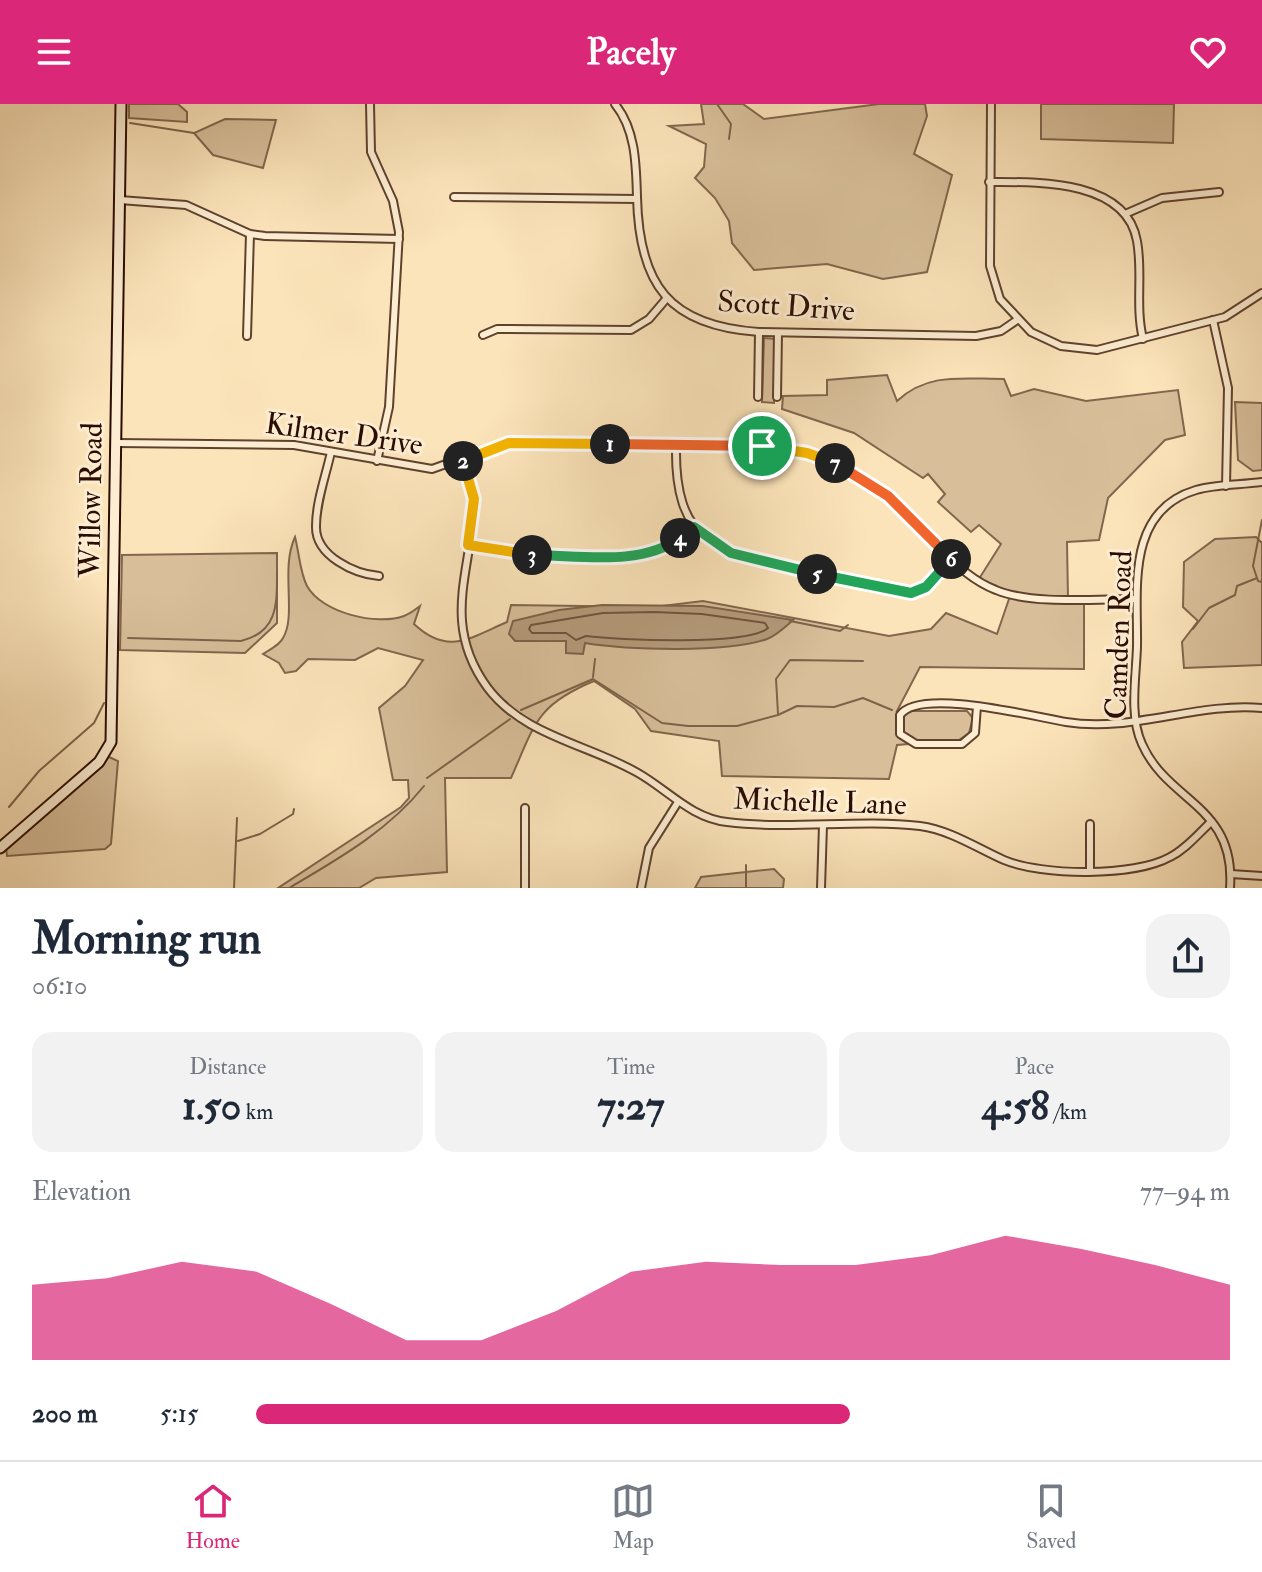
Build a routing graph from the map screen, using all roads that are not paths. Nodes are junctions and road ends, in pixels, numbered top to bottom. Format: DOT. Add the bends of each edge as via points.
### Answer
graph roads {
  1 [pos="121,104"];
  2 [pos="370,104"];
  3 [pos="615,104"];
  4 [pos="991,104"];
  5 [pos="989,182"];
  6 [pos="1219,192"];
  7 [pos="454,197"];
  8 [pos="637,199"];
  9 [pos="120,200"];
  10 [pos="1125,214"];
  11 [pos="250,234"];
  12 [pos="399,239"];
  13 [pos="1262,293"];
  14 [pos="667,298"];
  15 [pos="1017,320"];
  16 [pos="1213,320"];
  17 [pos="759,332"];
  18 [pos="778,333"];
  19 [pos="483,335"];
  20 [pos="247,336"];
  21 [pos="1143,339"];
  22 [pos="758,397"];
  23 [pos="777,397"];
  24 [pos="116,443"];
  25 [pos="676,445"];
  26 [pos="331,452"];
  27 [pos="462,460"];
  28 [pos="377,461"];
  29 [pos="1262,482"];
  30 [pos="1226,486"];
  31 [pos="694,527"];
  32 [pos="468,545"];
  33 [pos="953,561"];
  34 [pos="379,576"];
  35 [pos="1136,599"];
  36 [pos="977,706"];
  37 [pos="1262,708"];
  38 [pos="1136,719"];
  39 [pos="678,802"];
  40 [pos="525,808"];
  41 [pos="1211,822"];
  42 [pos="1090,824"];
  43 [pos="823,825"];
  44 [pos="0,848"];
  45 [pos="1090,870"];
  46 [pos="1231,874"];
  47 [pos="1262,876"];
  48 [pos="525,888"];
  49 [pos="641,888"];
  50 [pos="821,888"];
  51 [pos="1230,888"];
  1 -- 9 [label="street, Willow Road"];
  2 -- 12 [label="street" via="371,152 393,201"];
  3 -- 8 [label="street, Scott Drive" via="635,151"];
  4 -- 5 [label="street"];
  5 -- 10 [label="street" via="1059,185 1099,196"];
  5 -- 15 [label="street" via="990,266 996,290"];
  6 -- 10 [label="street" via="1162,198"];
  7 -- 8 [label="street"];
  8 -- 14 [label="street, Scott Drive" via="643,253"];
  9 -- 11 [label="street" via="186,205"];
  9 -- 24 [label="street, Willow Road"];
  10 -- 21 [label="street" via="1137,241"];
  11 -- 12 [label="street"];
  11 -- 20 [label="street"];
  12 -- 28 [label="street" via="389,407"];
  13 -- 16 [label="street"];
  14 -- 17 [label="street, Scott Drive" via="705,325"];
  14 -- 19 [label="street" via="631,330 497,329"];
  15 -- 18 [label="street, Scott Drive" via="976,336"];
  15 -- 21 [label="street" via="1040,337 1075,349 1097,350"];
  16 -- 21 [label="street"];
  16 -- 30 [label="street" via="1228,388"];
  17 -- 18 [label="street, Scott Drive"];
  17 -- 22 [label="street"];
  18 -- 23 [label="street"];
  24 -- 26 [label="street, Kilmer Drive" via="253,443"];
  24 -- 44 [label="street, Willow Road" via="110,747"];
  25 -- 27 [label="street, Kilmer Drive" via="520,442"];
  25 -- 31 [label="street" via="678,492"];
  25 -- 33 [label="street, Kilmer Drive" via="775,447 842,466 888,496"];
  26 -- 28 [label="street, Kilmer Drive"];
  26 -- 34 [label="street" via="316,533 341,564 361,575"];
  27 -- 28 [label="street, Kilmer Drive" via="432,469"];
  27 -- 32 [label="street, Michelle Lane" via="474,499"];
  29 -- 30 [label="street, Camden Road"];
  30 -- 35 [label="street, Camden Road" via="1183,496 1156,517 1139,554"];
  31 -- 32 [label="street" via="664,548 636,555 528,555"];
  31 -- 33 [label="street" via="731,553 898,593 926,587"];
  32 -- 39 [label="street, Michelle Lane" via="460,613 467,647 488,688 531,725 637,772"];
  33 -- 35 [label="street, Kilmer Drive" via="981,583 1010,595"];
  35 -- 38 [label="street, Camden Road"];
  36 -- 36 [label="street" via="913,706 900,715 900,734 916,744 962,744 975,733"];
  36 -- 38 [label="street" via="1087,724"];
  37 -- 38 [label="street"];
  38 -- 41 [label="street, Camden Road" via="1150,758"];
  39 -- 43 [label="street, Michelle Lane" via="728,823"];
  39 -- 49 [label="street" via="649,848"];
  40 -- 48 [label="street"];
  41 -- 45 [label="street, Michelle Lane" via="1161,862 1129,870"];
  41 -- 46 [label="street, Camden Road" via="1227,847"];
  42 -- 45 [label="street"];
  43 -- 45 [label="street, Michelle Lane" via="925,827 1024,867"];
  43 -- 50 [label="street"];
  46 -- 47 [label="street"];
  46 -- 51 [label="street, Camden Road"];
}
